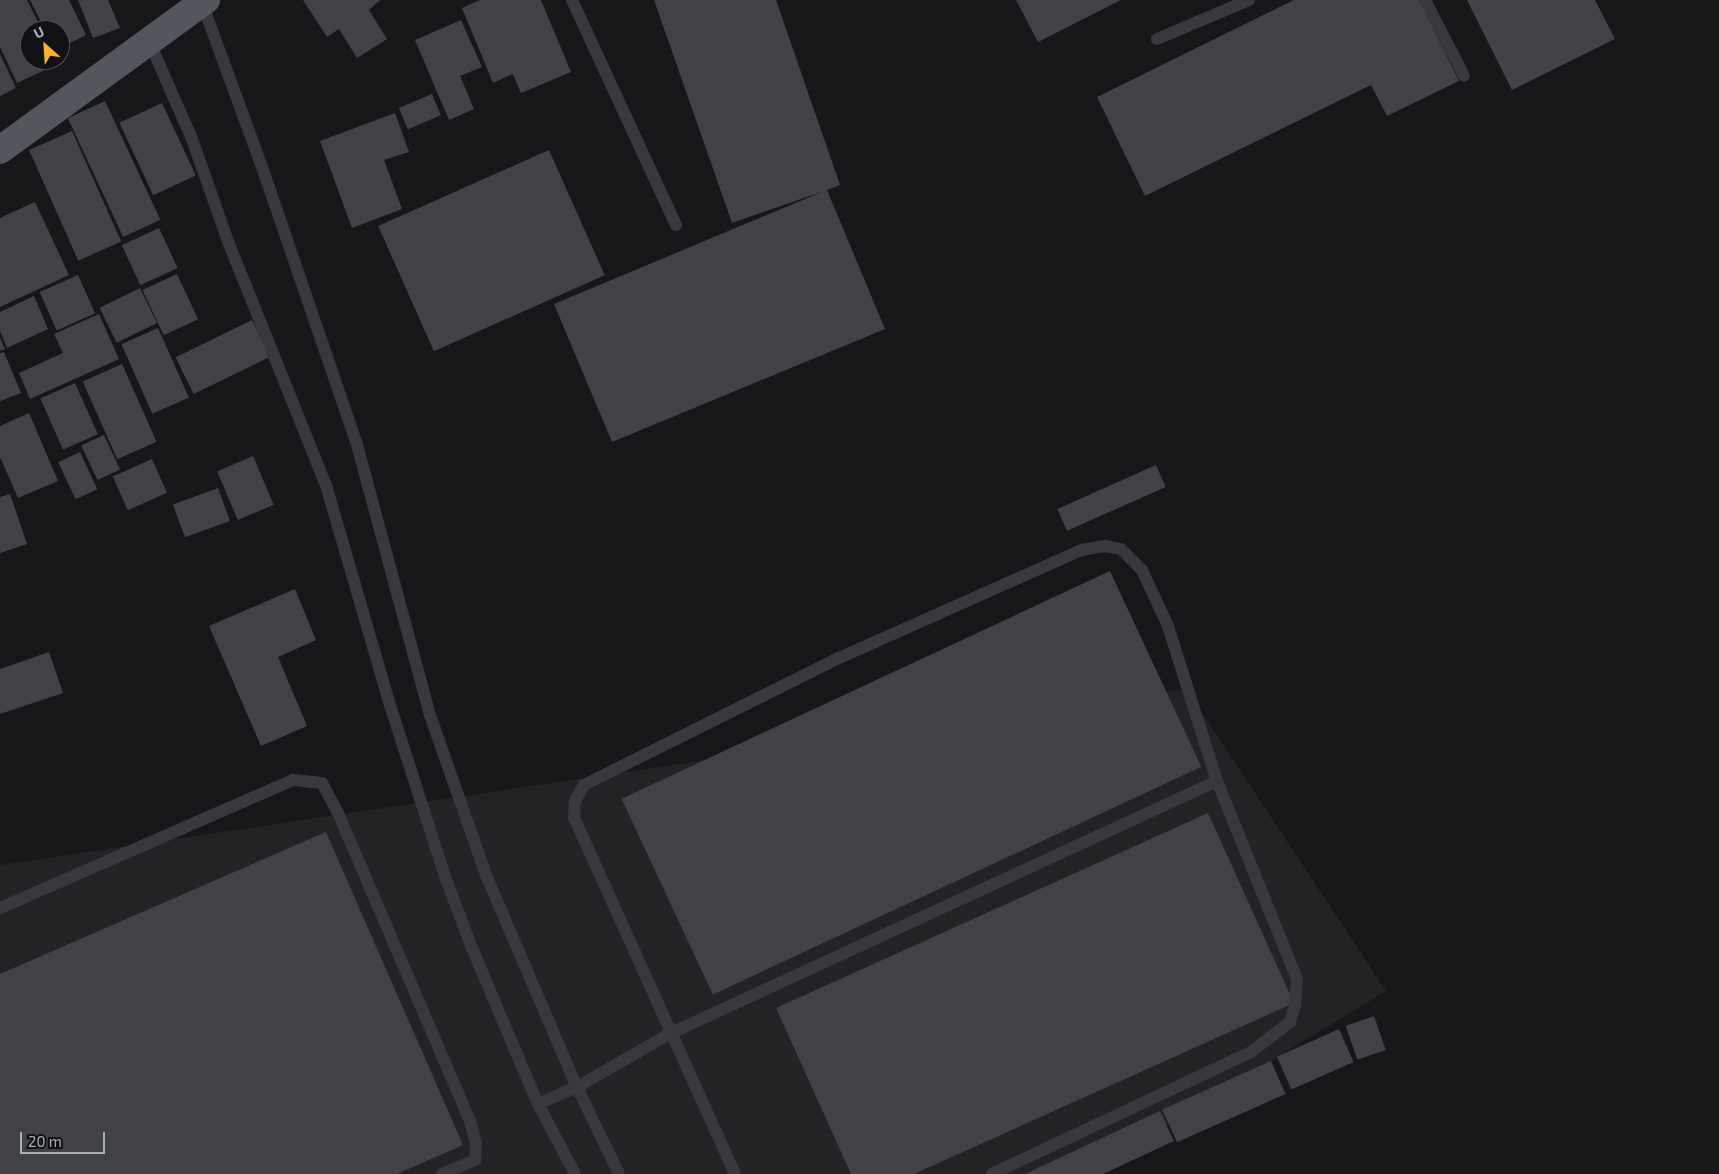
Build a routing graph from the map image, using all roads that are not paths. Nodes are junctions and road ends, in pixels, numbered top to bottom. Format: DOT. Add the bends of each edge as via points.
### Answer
graph roads {
  1 [pos="572,0"];
  2 [pos="1249,0"];
  3 [pos="1425,0"];
  4 [pos="204,1"];
  5 [pos="1157,39"];
  6 [pos="149,42"];
  7 [pos="1464,76"];
  8 [pos="0,150"];
  9 [pos="676,225"];
  10 [pos="1217,781"];
  11 [pos="0,908"];
  12 [pos="671,1033"];
  13 [pos="577,1087"];
  14 [pos="538,1104"];
  15 [pos="442,1174"];
  16 [pos="575,1174"];
  17 [pos="619,1174"];
  18 [pos="735,1174"];
  19 [pos="992,1174"];
  1 -- 9 [label="lane"];
  2 -- 5 [label="lane"];
  3 -- 7 [label="lane"];
  4 -- 6 [label="main road"];
  4 -- 13 [label="lane" via="356,441 430,715 486,875"];
  6 -- 8 [label="main road"];
  6 -- 14 [label="lane" via="192,139 229,244 326,485 446,879"];
  10 -- 12 [label="lane"];
  10 -- 12 [label="lane" via="1168,626 1142,570 1121,549 1105,546 1082,550 839,658 584,785 575,801 574,818"];
  10 -- 19 [label="lane" via="1297,979 1290,1022 1251,1052"];
  11 -- 15 [label="lane" via="293,780 322,784 338,813 470,1121 476,1143 475,1160"];
  12 -- 13 [label="lane"];
  12 -- 18 [label="lane"];
  13 -- 14 [label="lane"];
  13 -- 17 [label="lane"];
  14 -- 16 [label="lane"];
}
